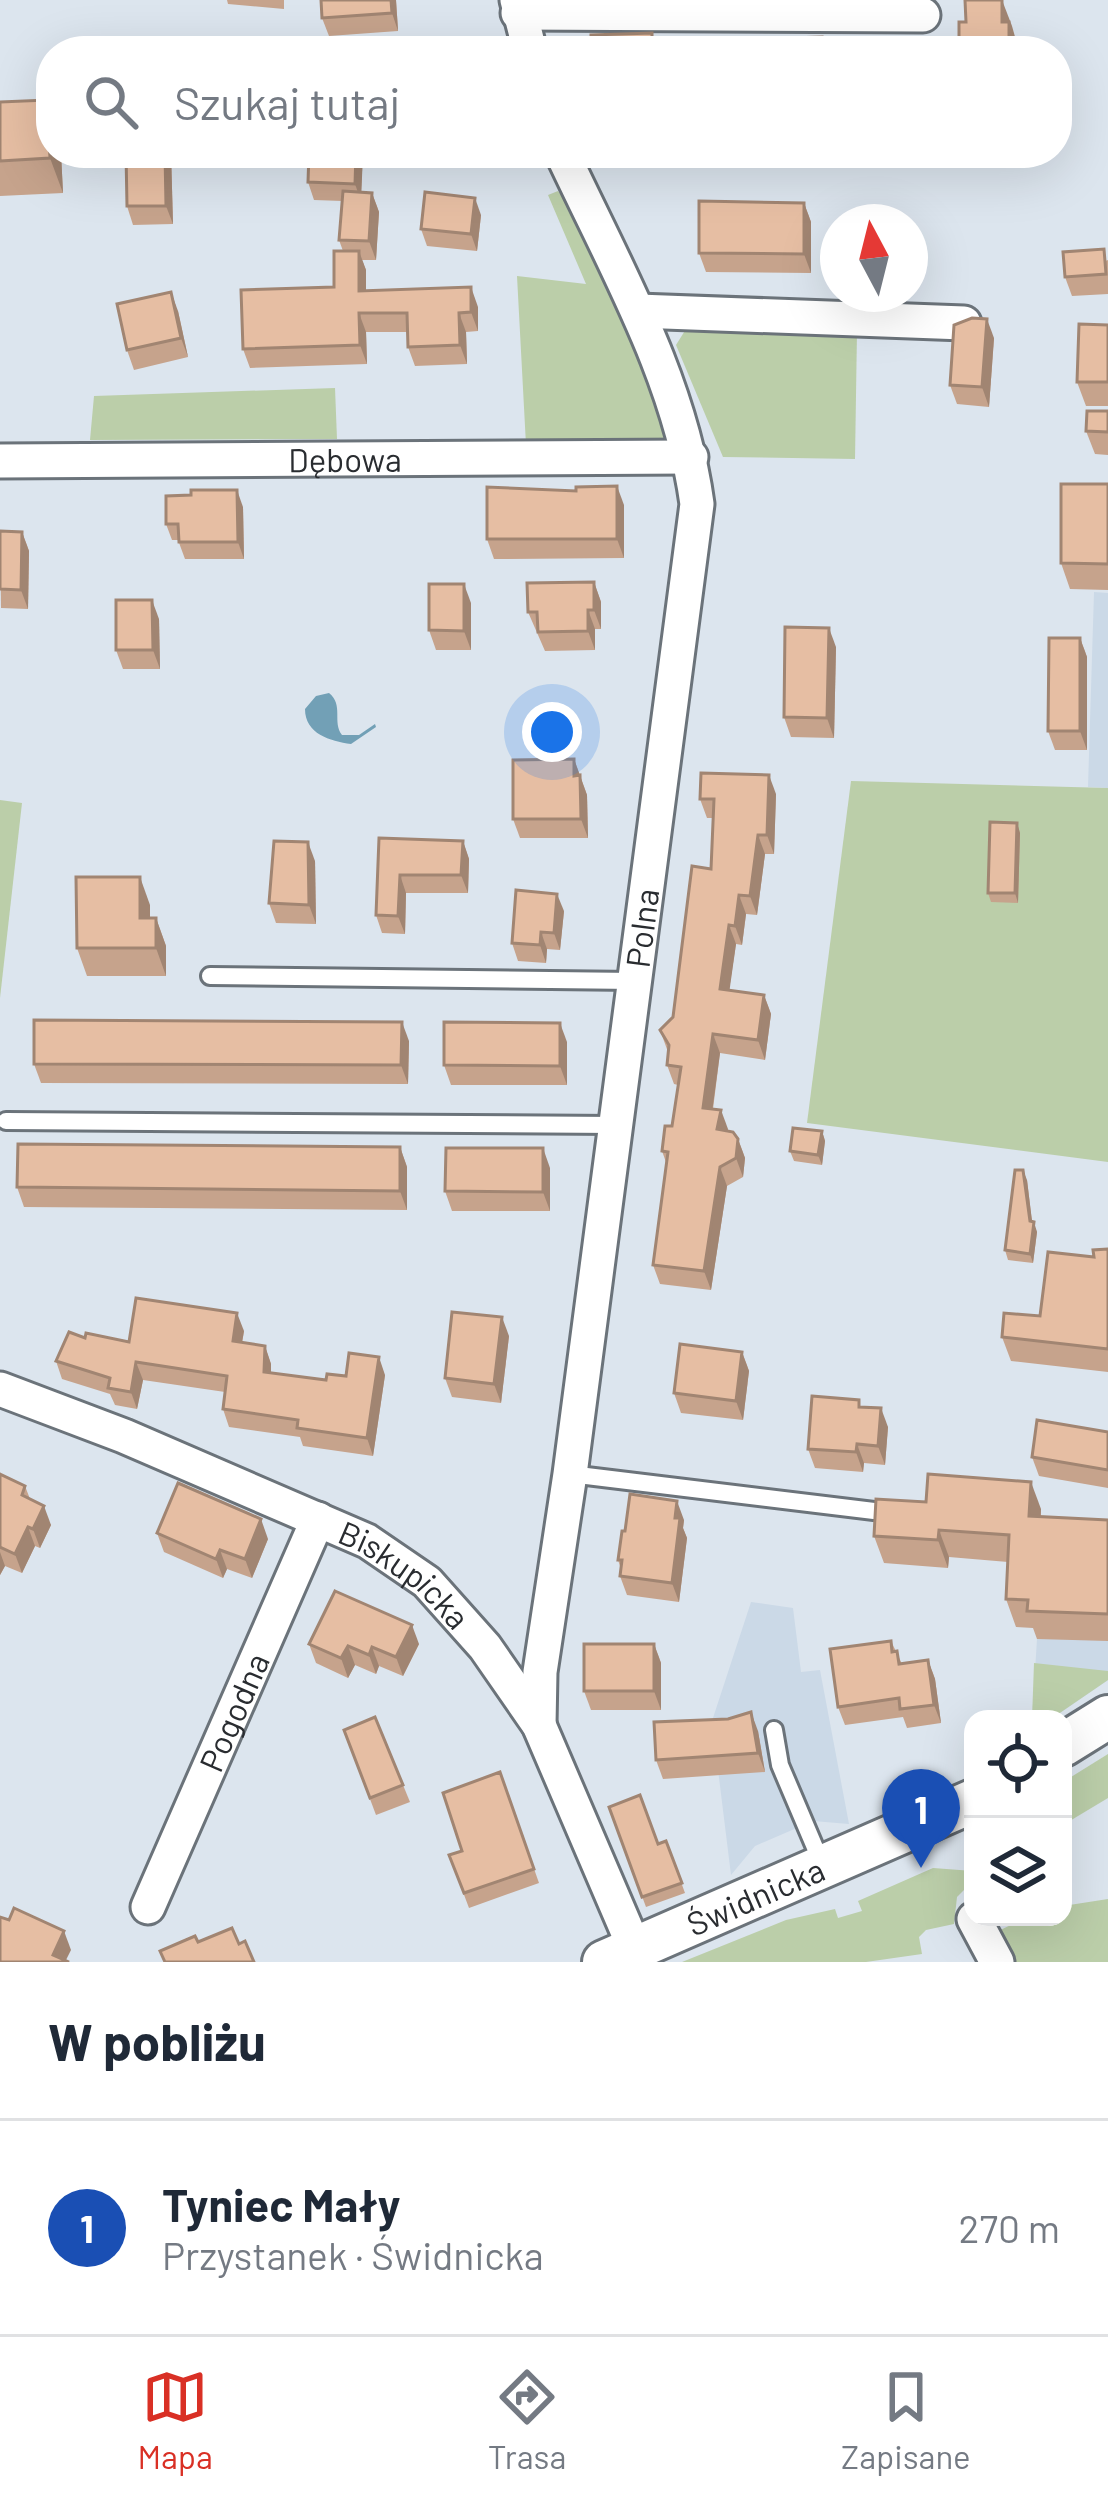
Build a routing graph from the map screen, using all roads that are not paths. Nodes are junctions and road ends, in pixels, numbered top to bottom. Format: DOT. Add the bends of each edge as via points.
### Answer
graph roads {
  1 [pos="517,7"];
  2 [pos="923,15"];
  3 [pos="526,36"];
  4 [pos="569,168"];
  5 [pos="638,311"];
  6 [pos="964,323"];
  7 [pos="691,457"];
  8 [pos="0,461"];
  9 [pos="210,976"];
  10 [pos="635,981"];
  11 [pos="6,1121"];
  12 [pos="616,1125"];
  13 [pos="0,1389"];
  14 [pos="571,1474"];
  15 [pos="874,1510"];
  16 [pos="318,1519"];
  17 [pos="1108,1717"];
  18 [pos="539,1725"];
  19 [pos="774,1730"];
  20 [pos="1072,1739"];
  21 [pos="964,1805"];
  22 [pos="823,1868"];
  23 [pos="148,1907"];
  24 [pos="978,1926"];
  25 [pos="620,1955"];
  26 [pos="997,1962"];
  1 -- 2 [label="street"];
  1 -- 3 [label="street"];
  4 -- 5 [label="street, Polna"];
  5 -- 6 [label="street"];
  5 -- 7 [label="street, Polna"];
  7 -- 8 [label="street, Dębowa"];
  7 -- 10 [label="street, Polna" via="697,504"];
  9 -- 10 [label="lane"];
  10 -- 12 [label="street, Polna"];
  11 -- 12 [label="lane"];
  12 -- 14 [label="street, Polna"];
  13 -- 16 [label="street, Biskupicka"];
  14 -- 15 [label="lane"];
  14 -- 18 [label="street, Polna"];
  16 -- 18 [label="street, Biskupicka" via="427,1582"];
  16 -- 23 [label="street, Pogodna"];
  17 -- 20 [label="street"];
  18 -- 25 [label="street, Biskupicka"];
  19 -- 22 [label="lane" via="780,1765"];
  21 -- 22 [label="street, Świdnicka"];
  22 -- 25 [label="street, Świdnicka"];
  24 -- 26 [label="street"];
}
